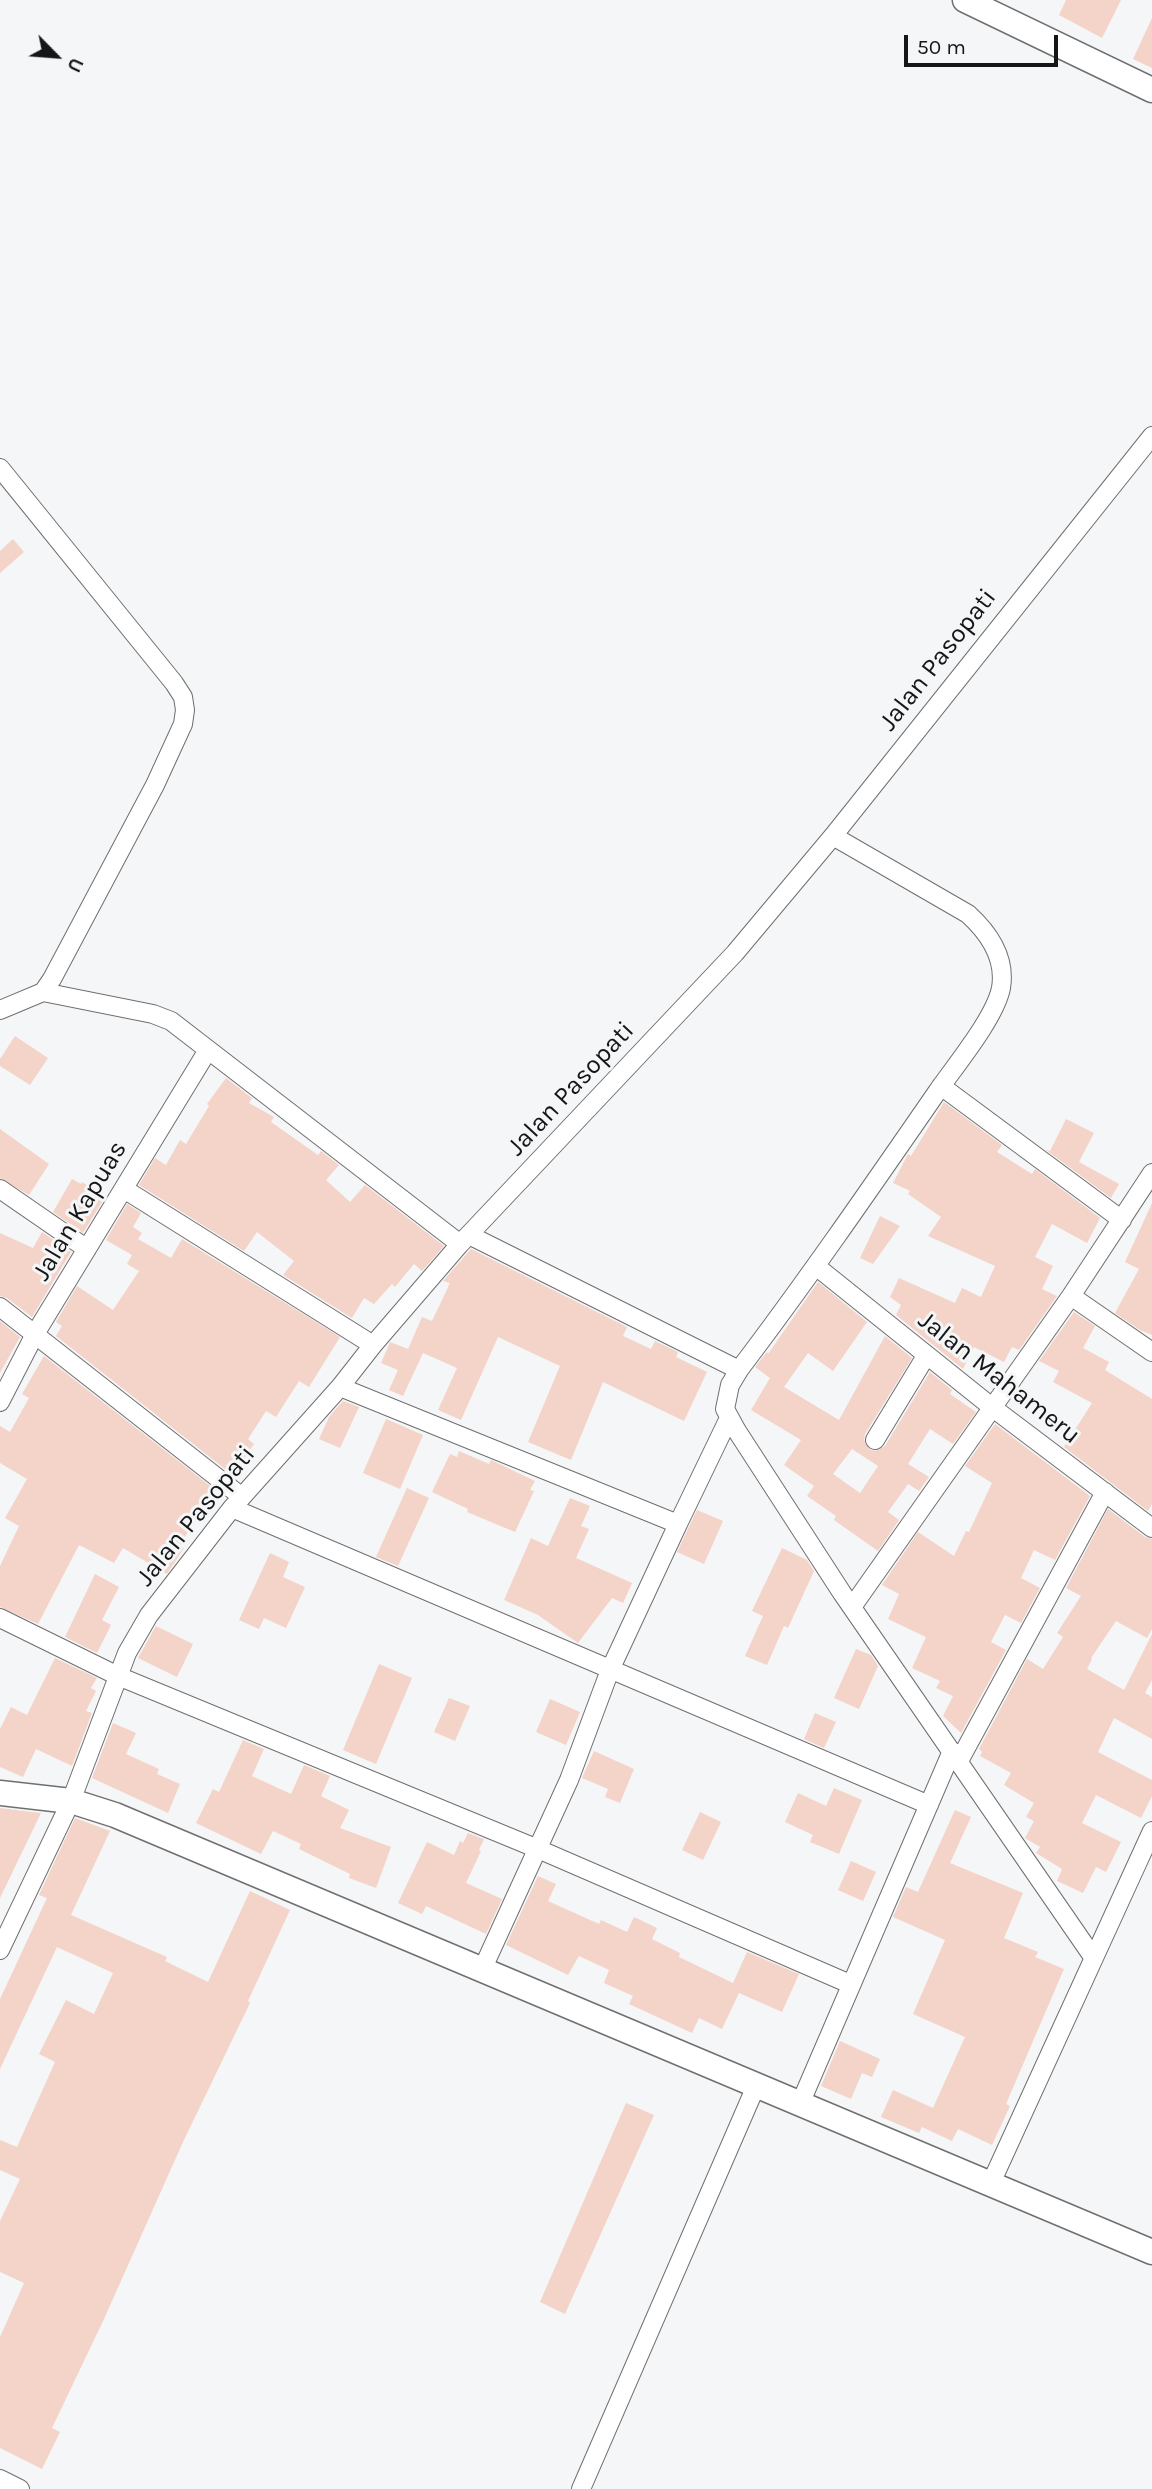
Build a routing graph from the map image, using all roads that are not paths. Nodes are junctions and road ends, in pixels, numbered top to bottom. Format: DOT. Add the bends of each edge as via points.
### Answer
graph roads {
  1 [pos="965,0"];
  2 [pos="1002,8"];
  3 [pos="1152,90"];
  4 [pos="1152,436"];
  5 [pos="0,468"];
  6 [pos="833,836"];
  7 [pos="43,992"];
  8 [pos="0,1010"];
  9 [pos="208,1050"];
  10 [pos="941,1086"];
  11 [pos="1152,1173"];
  12 [pos="0,1188"];
  13 [pos="124,1189"];
  14 [pos="1122,1220"];
  15 [pos="464,1240"];
  16 [pos="87,1249"];
  17 [pos="817,1267"];
  18 [pos="1071,1296"];
  19 [pos="0,1307"];
  20 [pos="36,1334"];
  21 [pos="373,1345"];
  22 [pos="1152,1352"];
  23 [pos="926,1356"];
  24 [pos="739,1370"];
  25 [pos="340,1387"];
  26 [pos="0,1402"];
  27 [pos="993,1408"];
  28 [pos="729,1418"];
  29 [pos="875,1440"];
  30 [pos="1105,1492"];
  31 [pos="237,1502"];
  32 [pos="678,1524"];
  33 [pos="1152,1528"];
  34 [pos="852,1606"];
  35 [pos="0,1618"];
  36 [pos="610,1670"];
  37 [pos="118,1676"];
  38 [pos="955,1756"];
  39 [pos="0,1793"];
  40 [pos="71,1801"];
  41 [pos="929,1805"];
  42 [pos="1152,1831"];
  43 [pos="538,1849"];
  44 [pos="0,1950"];
  45 [pos="1093,1957"];
  46 [pos="482,1970"];
  47 [pos="850,1983"];
  48 [pos="756,2085"];
  49 [pos="800,2104"];
  50 [pos="991,2183"];
  51 [pos="1152,2252"];
  52 [pos="0,2479"];
  53 [pos="20,2489"];
  54 [pos="581,2489"];
  1 -- 2 [label="main road"];
  2 -- 3 [label="main road"];
  4 -- 6 [label="street, Jalan Pasopati"];
  5 -- 7 [label="street" via="174,683 185,710 155,785"];
  6 -- 10 [label="street" via="968,914 995,946 1001,965 1000,989 989,1016"];
  6 -- 15 [label="street, Jalan Pasopati" via="735,953"];
  7 -- 8 [label="street"];
  7 -- 9 [label="street" via="153,1014 171,1021"];
  9 -- 13 [label="street, Jalan Kapuas"];
  9 -- 15 [label="street"];
  10 -- 14 [label="street"];
  10 -- 17 [label="street"];
  11 -- 14 [label="street"];
  12 -- 16 [label="street"];
  13 -- 16 [label="street, Jalan Kapuas"];
  13 -- 21 [label="street"];
  14 -- 18 [label="street"];
  15 -- 21 [label="street, Jalan Pasopati"];
  15 -- 24 [label="street"];
  16 -- 20 [label="street, Jalan Kapuas"];
  17 -- 23 [label="street, Jalan Mahameru"];
  17 -- 24 [label="street"];
  18 -- 22 [label="street"];
  18 -- 27 [label="street"];
  19 -- 20 [label="street"];
  20 -- 26 [label="street, Jalan Kapuas"];
  20 -- 31 [label="street"];
  21 -- 25 [label="street, Jalan Pasopati"];
  23 -- 27 [label="street, Jalan Mahameru"];
  23 -- 29 [label="street"];
  24 -- 28 [label="street" via="727,1399"];
  25 -- 31 [label="street, Jalan Pasopati"];
  25 -- 32 [label="street"];
  27 -- 30 [label="street, Jalan Mahameru"];
  27 -- 34 [label="street"];
  28 -- 32 [label="street"];
  28 -- 34 [label="street"];
  30 -- 33 [label="street, Jalan Mahameru"];
  30 -- 38 [label="street"];
  31 -- 36 [label="street"];
  31 -- 37 [label="street, Jalan Pasopati" via="149,1615"];
  32 -- 36 [label="street"];
  34 -- 38 [label="street"];
  35 -- 37 [label="street"];
  36 -- 41 [label="street"];
  36 -- 43 [label="street"];
  37 -- 40 [label="street, Jalan Pasopati"];
  37 -- 43 [label="street"];
  38 -- 41 [label="street"];
  38 -- 45 [label="street"];
  39 -- 40 [label="main road"];
  40 -- 44 [label="street, Jalan Pasopati"];
  40 -- 46 [label="main road" via="115,1815"];
  41 -- 47 [label="street"];
  42 -- 45 [label="street"];
  43 -- 46 [label="street"];
  43 -- 47 [label="street"];
  45 -- 50 [label="street"];
  46 -- 48 [label="main road"];
  47 -- 49 [label="street"];
  48 -- 49 [label="main road"];
  48 -- 54 [label="street"];
  49 -- 50 [label="main road"];
  50 -- 51 [label="main road"];
  52 -- 53 [label="street"];
}
